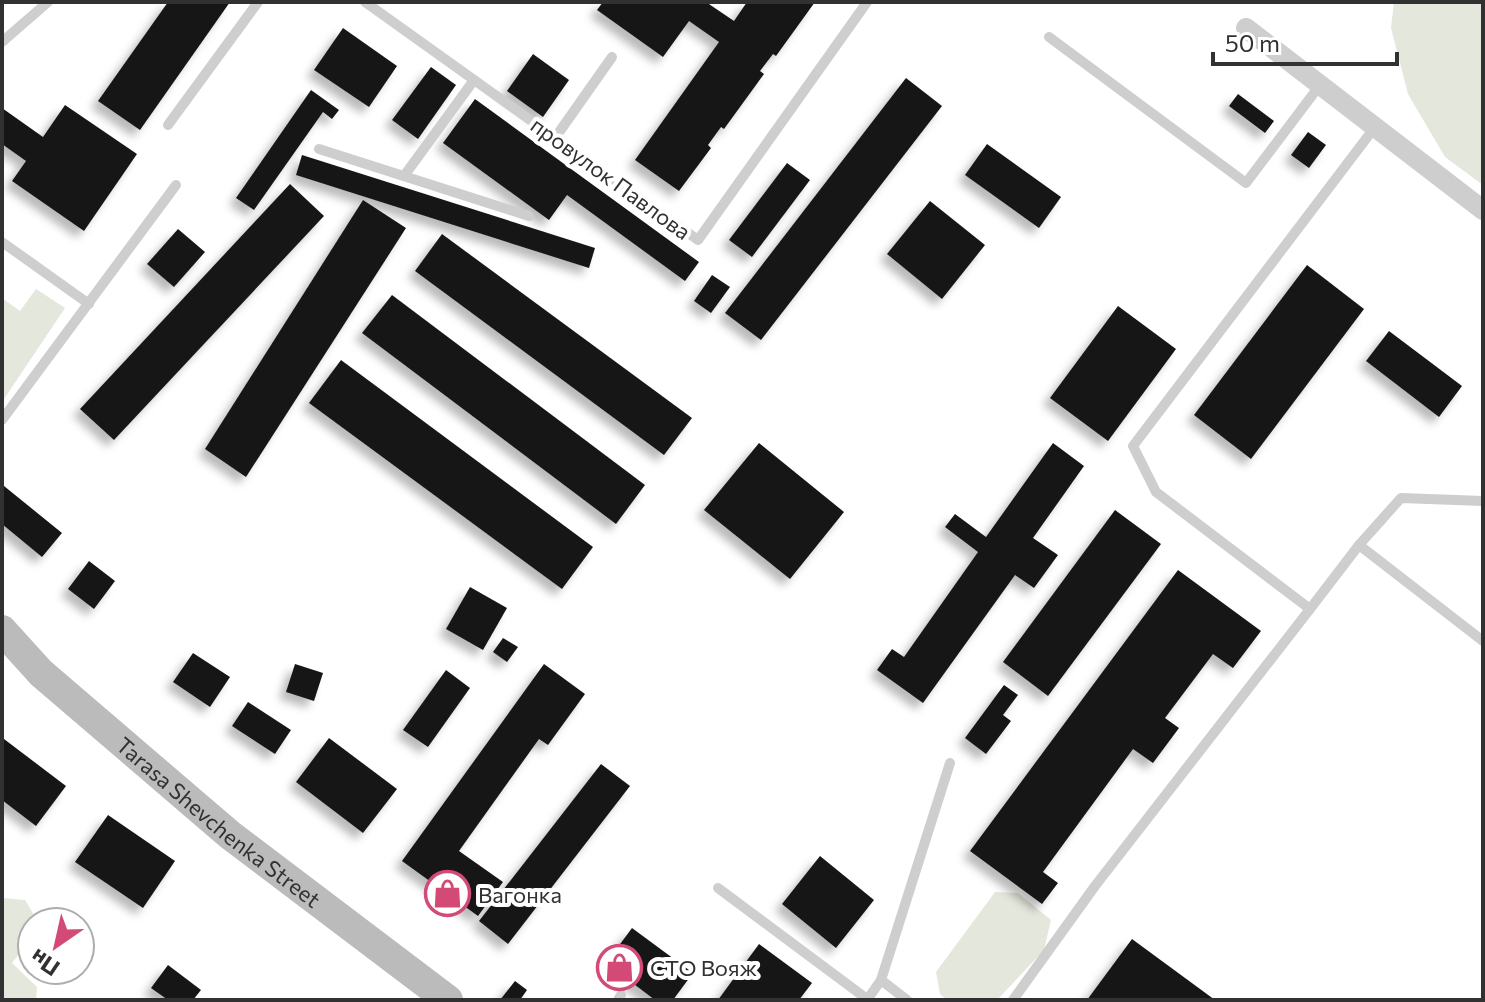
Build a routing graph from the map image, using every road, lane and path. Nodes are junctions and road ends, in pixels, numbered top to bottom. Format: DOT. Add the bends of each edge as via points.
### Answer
graph roads {
  1 [pos="48,2"];
  2 [pos="258,2"];
  3 [pos="365,2"];
  4 [pos="867,2"];
  5 [pos="1246,28"];
  6 [pos="1049,37"];
  7 [pos="2,42"];
  8 [pos="612,57"];
  9 [pos="474,80"];
  10 [pos="1320,85"];
  11 [pos="168,125"];
  12 [pos="1375,127"];
  13 [pos="555,138"];
  14 [pos="319,149"];
  15 [pos="404,176"];
  16 [pos="176,185"];
  17 [pos="1483,210"];
  18 [pos="529,216"];
  19 [pos="2,242"];
  20 [pos="89,304"];
  21 [pos="2,420"];
  22 [pos="1483,501"];
  23 [pos="1359,545"];
  24 [pos="1310,609"];
  25 [pos="2,630"];
  26 [pos="1483,641"];
  27 [pos="950,763"];
  28 [pos="718,888"];
  29 [pos="881,980"];
  30 [pos="448,1000"];
  31 [pos="867,1000"];
  32 [pos="907,1000"];
  33 [pos="1013,1000"];
  1 -- 7 [label="lane"];
  2 -- 11 [label="lane"];
  3 -- 9 [label="lane, провулок Павлова"];
  4 -- 13 [label="lane, провулок Павлова" via="698,240"];
  5 -- 10 [label="street"];
  6 -- 10 [label="lane" via="1246,183"];
  8 -- 13 [label="lane"];
  9 -- 13 [label="lane, провулок Павлова"];
  9 -- 15 [label="lane"];
  10 -- 12 [label="street"];
  12 -- 17 [label="street"];
  12 -- 24 [label="lane" via="1133,446 1156,492"];
  14 -- 15 [label="lane"];
  15 -- 18 [label="lane"];
  16 -- 20 [label="lane"];
  19 -- 20 [label="lane"];
  20 -- 21 [label="lane"];
  22 -- 23 [label="lane" via="1401,498"];
  23 -- 24 [label="lane"];
  23 -- 26 [label="lane"];
  24 -- 33 [label="lane"];
  25 -- 30 [label="main road, Tarasa Shevchenka Street" via="41,673 230,835"];
  27 -- 29 [label="lane"];
  28 -- 31 [label="lane"];
  29 -- 31 [label="lane"];
  29 -- 32 [label="lane"];
}
